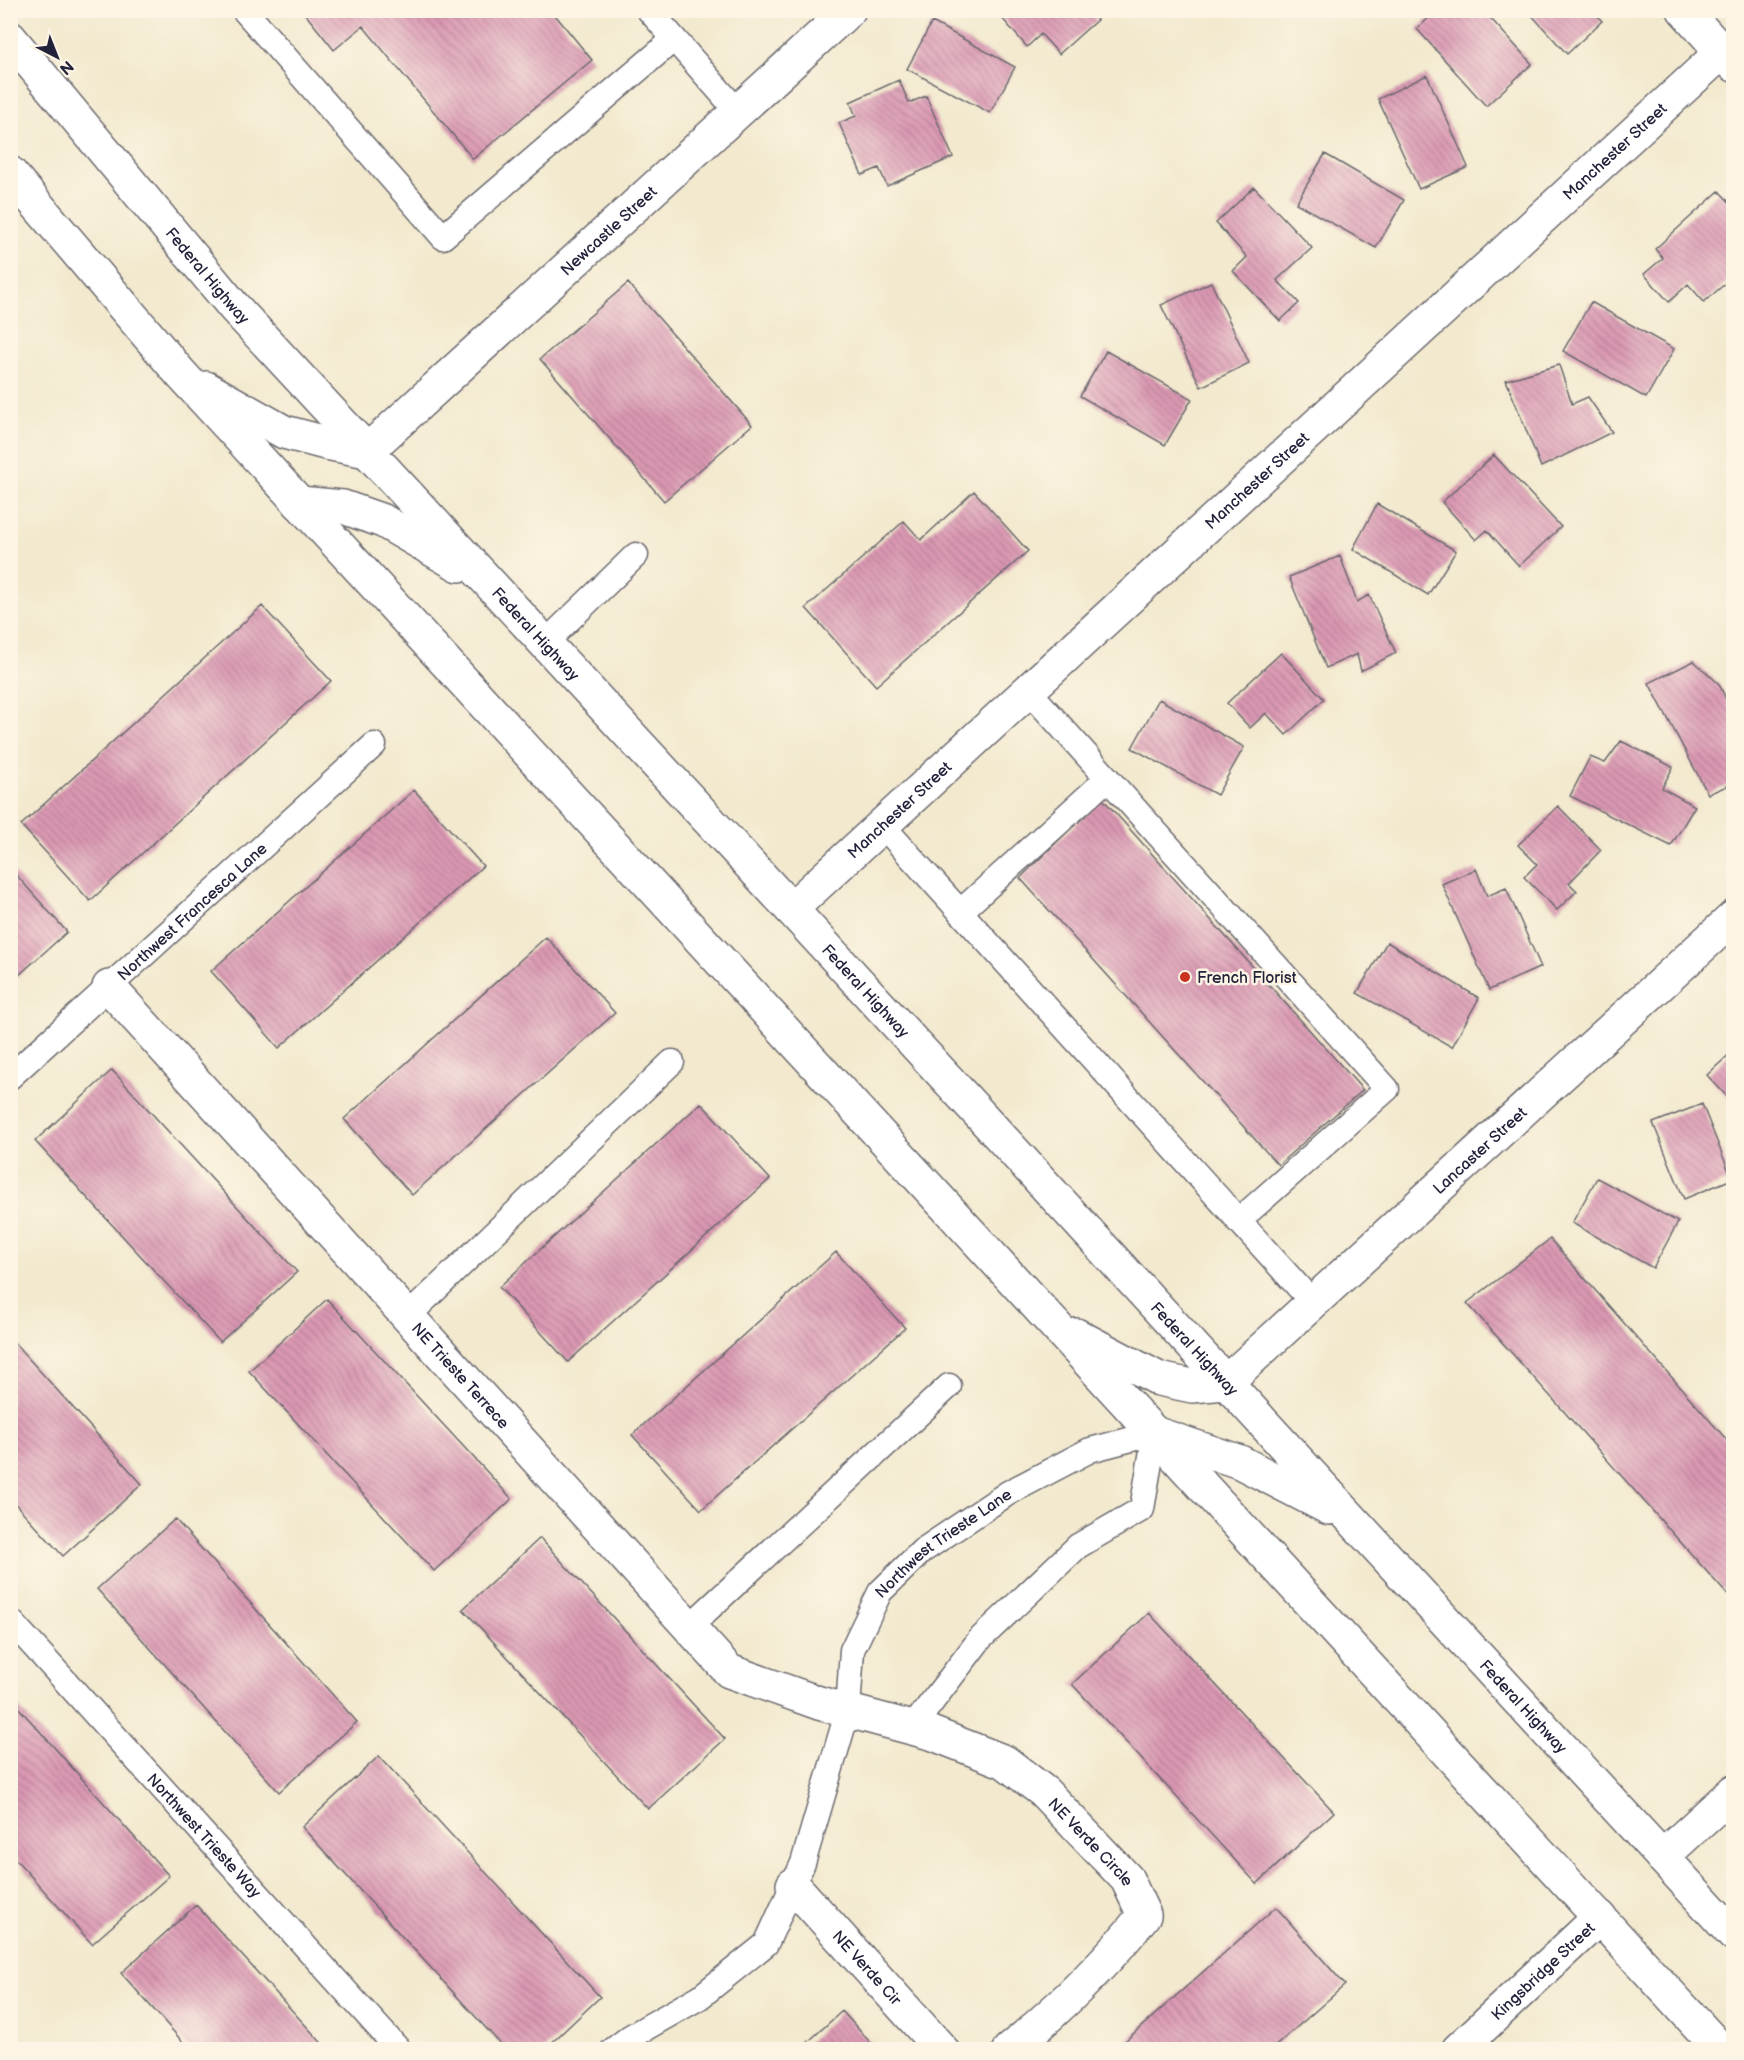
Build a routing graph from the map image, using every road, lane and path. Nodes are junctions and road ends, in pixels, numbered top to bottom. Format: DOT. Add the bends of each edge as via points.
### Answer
graph roads {
  1 [pos="244,10"];
  2 [pos="649,10"];
  3 [pos="849,10"];
  4 [pos="1684,10"];
  5 [pos="10,38"];
  6 [pos="674,39"];
  7 [pos="1728,58"];
  8 [pos="738,112"];
  9 [pos="10,173"];
  10 [pos="181,374"];
  11 [pos="367,451"];
  12 [pos="299,502"];
  13 [pos="636,555"];
  14 [pos="487,581"];
  15 [pos="544,642"];
  16 [pos="1028,690"];
  17 [pos="374,745"];
  18 [pos="1107,778"];
  19 [pos="882,825"];
  20 [pos="790,909"];
  21 [pos="960,912"];
  22 [pos="1734,917"];
  23 [pos="110,987"];
  24 [pos="672,1062"];
  25 [pos="10,1077"];
  26 [pos="1238,1221"];
  27 [pos="1312,1304"];
  28 [pos="408,1316"];
  29 [pos="1053,1323"];
  30 [pos="1225,1383"];
  31 [pos="949,1386"];
  32 [pos="1155,1433"];
  33 [pos="1350,1518"];
  34 [pos="10,1620"];
  35 [pos="689,1627"];
  36 [pos="848,1710"];
  37 [pos="912,1728"];
  38 [pos="1734,1791"];
  39 [pos="1662,1857"];
  40 [pos="793,1885"];
  41 [pos="1600,1917"];
  42 [pos="1734,1935"];
  43 [pos="399,2049"];
  44 [pos="613,2049"];
  45 [pos="942,2049"];
  46 [pos="1009,2049"];
  47 [pos="1458,2049"];
  48 [pos="1721,2049"];
  1 -- 6 [label="lane" via="443,237"];
  2 -- 6 [label="lane"];
  3 -- 8 [label="main road, Newcastle Street"];
  4 -- 7 [label="main road"];
  5 -- 11 [label="main road, Federal Highway" via="234,307"];
  6 -- 8 [label="lane"];
  7 -- 16 [label="main road, Manchester Street"];
  8 -- 11 [label="main road, Newcastle Street"];
  9 -- 10 [label="main road"];
  10 -- 11 [label="main road" via="284,432"];
  10 -- 12 [label="main road"];
  11 -- 14 [label="main road, Federal Highway"];
  12 -- 14 [label="main road" via="343,507 383,521"];
  12 -- 29 [label="main road"];
  13 -- 15 [label="lane"];
  14 -- 15 [label="main road, Federal Highway"];
  15 -- 20 [label="main road, Federal Highway"];
  16 -- 18 [label="lane"];
  16 -- 19 [label="main road, Manchester Street"];
  17 -- 23 [label="lane, Northwest Francesca Lane"];
  18 -- 21 [label="lane"];
  18 -- 26 [label="lane" via="1387,1089"];
  19 -- 20 [label="main road, Manchester Street"];
  19 -- 21 [label="lane"];
  20 -- 30 [label="main road, Federal Highway"];
  21 -- 26 [label="lane"];
  22 -- 27 [label="main road, Lancaster Street"];
  23 -- 25 [label="lane, Northwest Francesca Lane"];
  23 -- 28 [label="main road, NE Trieste Terrece"];
  24 -- 28 [label="lane"];
  26 -- 27 [label="lane"];
  27 -- 30 [label="main road, Lancaster Street"];
  28 -- 35 [label="main road, NE Trieste Terrece"];
  29 -- 30 [label="main road" via="1159,1379 1192,1386"];
  29 -- 32 [label="main road"];
  30 -- 33 [label="main road, Federal Highway"];
  31 -- 35 [label="lane"];
  32 -- 33 [label="main road" via="1240,1462"];
  32 -- 36 [label="lane, Northwest Trieste Lane" via="1090,1450 1008,1493 922,1551 880,1592 852,1650"];
  32 -- 37 [label="lane" via="1142,1509 1078,1546 980,1639"];
  32 -- 41 [label="main road"];
  33 -- 39 [label="main road, Federal Highway"];
  34 -- 43 [label="lane, Northwest Trieste Way"];
  35 -- 36 [label="main road, NE Trieste Terrece" via="729,1671"];
  36 -- 37 [label="main road, NE Verde Circle"];
  36 -- 40 [label="lane, Northwest Trieste Lane"];
  37 -- 46 [label="main road, NE Verde Circle" via="1005,1762 1044,1792 1127,1879 1144,1915 1126,1939 1046,2019"];
  38 -- 39 [label="main road"];
  39 -- 42 [label="main road, Federal Highway"];
  40 -- 44 [label="lane, Northwest Trieste Lane" via="766,1944 700,1996"];
  40 -- 45 [label="main road, NE Verde Cir"];
  41 -- 47 [label="main road, Kingsbridge Street"];
  41 -- 48 [label="main road"];
}
